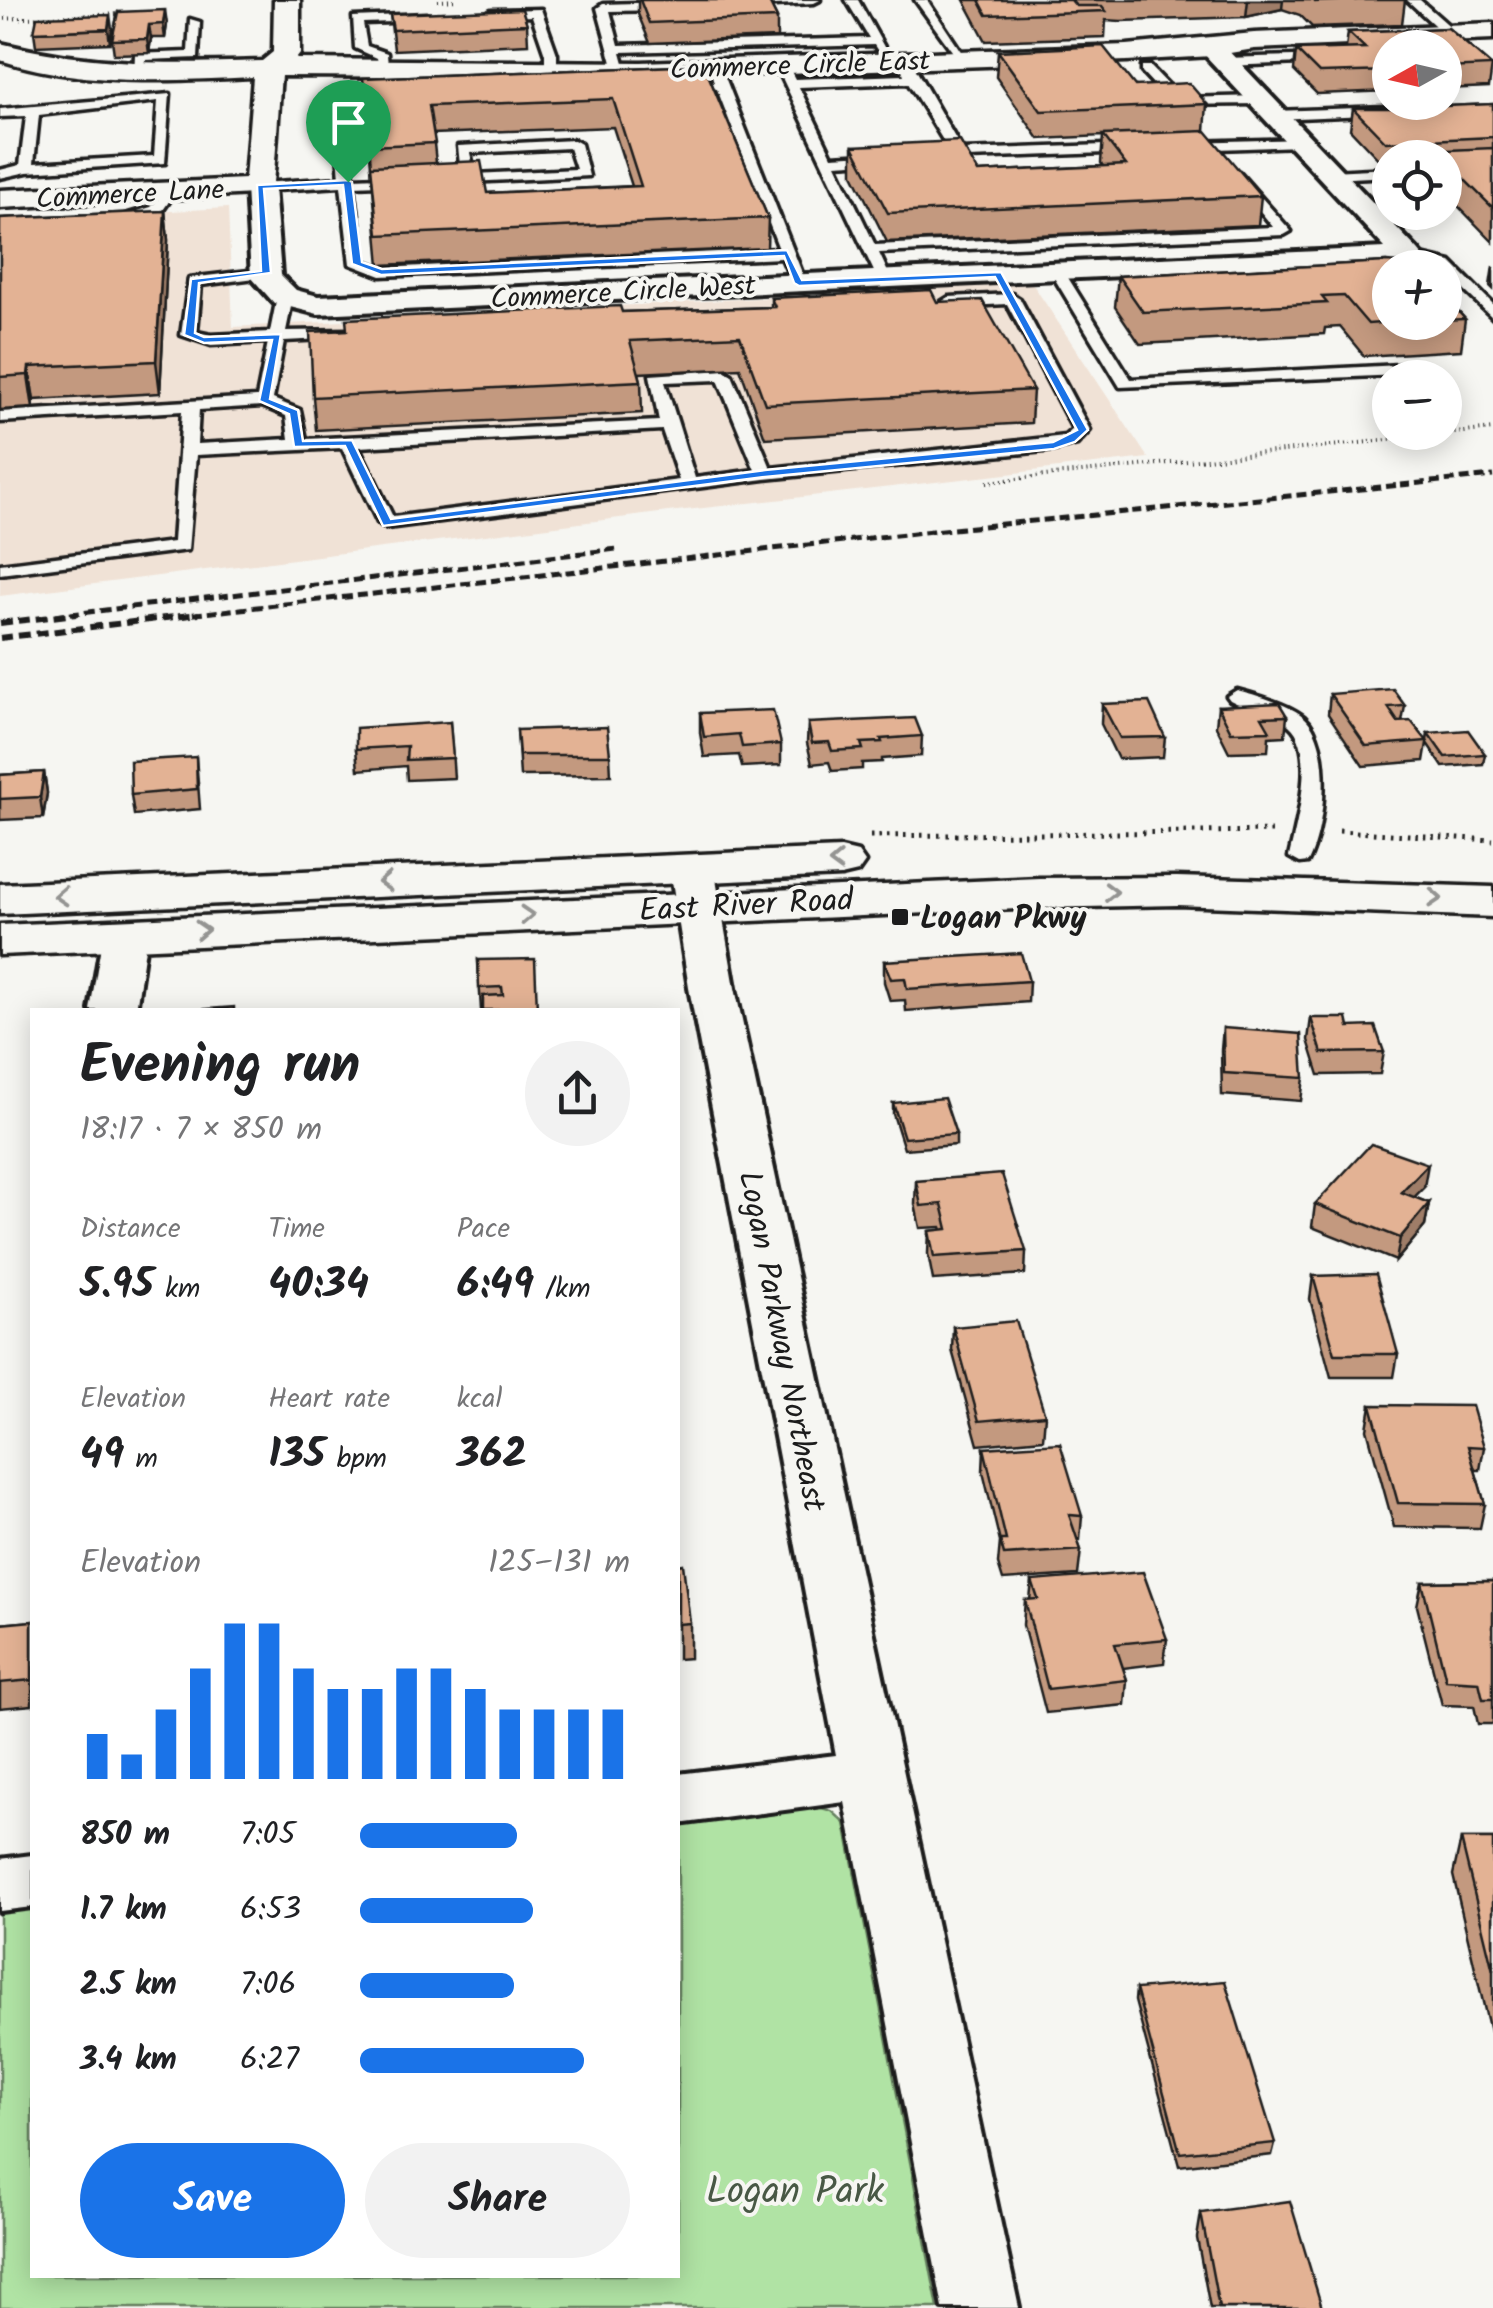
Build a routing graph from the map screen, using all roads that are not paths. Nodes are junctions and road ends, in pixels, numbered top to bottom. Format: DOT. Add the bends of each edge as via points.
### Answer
graph roads {
  1 [pos="288,0"];
  2 [pos="814,0"];
  3 [pos="852,0"];
  4 [pos="920,0"];
  5 [pos="1412,0"];
  6 [pos="718,4"];
  7 [pos="680,5"];
  8 [pos="483,14"];
  9 [pos="429,17"];
  10 [pos="194,22"];
  11 [pos="1444,30"];
  12 [pos="1493,31"];
  13 [pos="1462,35"];
  14 [pos="1372,38"];
  15 [pos="253,42"];
  16 [pos="0,52"];
  17 [pos="1219,55"];
  18 [pos="1346,57"];
  19 [pos="964,58"];
  20 [pos="617,59"];
  21 [pos="896,60"];
  22 [pos="384,67"];
  23 [pos="551,69"];
  24 [pos="1146,69"];
  25 [pos="268,70"];
  26 [pos="138,73"];
  27 [pos="786,74"];
  28 [pos="719,76"];
  29 [pos="653,88"];
  30 [pos="410,93"];
  31 [pos="1268,107"];
  32 [pos="1372,109"];
  33 [pos="33,112"];
  34 [pos="0,113"];
  35 [pos="1301,142"];
  36 [pos="1214,145"];
  37 [pos="1175,146"];
  38 [pos="1155,147"];
  39 [pos="958,154"];
  40 [pos="907,156"];
  41 [pos="924,156"];
  42 [pos="826,160"];
  43 [pos="27,168"];
  44 [pos="1372,173"];
  45 [pos="0,174"];
  46 [pos="1332,174"];
  47 [pos="469,178"];
  48 [pos="434,179"];
  49 [pos="417,180"];
  50 [pos="348,182"];
  51 [pos="260,186"];
  52 [pos="170,190"];
  53 [pos="0,199"];
  54 [pos="116,218"];
  55 [pos="872,249"];
  56 [pos="1402,250"];
  57 [pos="787,253"];
  58 [pos="1372,258"];
  59 [pos="1057,272"];
  60 [pos="266,273"];
  61 [pos="884,279"];
  62 [pos="1462,281"];
  63 [pos="799,283"];
  64 [pos="1005,287"];
  65 [pos="286,297"];
  66 [pos="934,303"];
  67 [pos="1493,313"];
  68 [pos="354,332"];
  69 [pos="278,336"];
  70 [pos="1372,371"];
  71 [pos="264,401"];
  72 [pos="190,406"];
  73 [pos="0,417"];
  74 [pos="668,424"];
  75 [pos="348,443"];
  76 [pos="298,444"];
  77 [pos="188,450"];
  78 [pos="765,474"];
  79 [pos="690,484"];
  80 [pos="0,569"];
  81 [pos="1237,696"];
  82 [pos="1300,858"];
  83 [pos="1493,865"];
  84 [pos="695,887"];
  85 [pos="0,899"];
  86 [pos="1493,902"];
  87 [pos="125,934"];
  88 [pos="0,940"];
  89 [pos="113,1008"];
  90 [pos="870,1775"];
  91 [pos="680,1799"];
  92 [pos="30,1880"];
  93 [pos="0,1884"];
  94 [pos="981,2308"];
  1 -- 25 [label="street" via="286,54"];
  2 -- 6 [label="lane"];
  3 -- 21 [label="lane"];
  4 -- 19 [label="lane"];
  5 -- 11 [label="lane"];
  7 -- 20 [label="lane" via="604,8"];
  8 -- 23 [label="lane" via="537,12"];
  9 -- 22 [label="lane" via="357,20 361,48 383,56"];
  10 -- 26 [label="lane" via="194,55 140,58"];
  12 -- 13 [label="street, Commerce Circle East"];
  14 -- 17 [label="street, Commerce Circle East" via="1254,41"];
  15 -- 25 [label="street" via="251,58"];
  16 -- 26 [label="street, Commerce Circle East" via="38,64"];
  17 -- 18 [label="lane"];
  17 -- 19 [label="street, Commerce Circle East"];
  17 -- 31 [label="street"];
  19 -- 21 [label="street, Commerce Circle East"];
  20 -- 21 [label="lane"];
  20 -- 23 [label="street, Commerce Circle East"];
  20 -- 28 [label="street, Commerce Circle East"];
  21 -- 27 [label="street, Commerce Circle East"];
  21 -- 39 [label="lane"];
  22 -- 23 [label="street, Commerce Circle East"];
  22 -- 25 [label="street, Commerce Circle East"];
  24 -- 31 [label="lane" via="1178,102"];
  25 -- 26 [label="street, Commerce Circle East"];
  25 -- 51 [label="street"];
  27 -- 28 [label="street, Commerce Circle East"];
  27 -- 42 [label="lane"];
  28 -- 29 [label="lane"];
  28 -- 57 [label="lane"];
  30 -- 50 [label="lane" via="371,94 340,105"];
  31 -- 32 [label="lane"];
  31 -- 35 [label="street"];
  33 -- 34 [label="lane"];
  33 -- 43 [label="lane"];
  33 -- 43 [label="lane" via="165,96 160,160"];
  35 -- 36 [label="lane"];
  35 -- 46 [label="street"];
  36 -- 37 [label="lane"];
  36 -- 55 [label="lane" via="1284,231"];
  38 -- 39 [label="lane" via="1022,158"];
  39 -- 41 [label="lane"];
  40 -- 42 [label="lane"];
  42 -- 55 [label="lane"];
  43 -- 45 [label="lane"];
  44 -- 46 [label="lane"];
  46 -- 56 [label="street"];
  47 -- 47 [label="lane" via="463,149 574,144 584,173"];
  47 -- 48 [label="lane"];
  49 -- 50 [label="lane"];
  50 -- 51 [label="lane"];
  50 -- 57 [label="lane" via="357,264 381,272"];
  51 -- 52 [label="street, Commerce Lane"];
  51 -- 60 [label="street"];
  52 -- 53 [label="street, Commerce Lane"];
  52 -- 54 [label="lane" via="156,210"];
  55 -- 61 [label="lane"];
  57 -- 63 [label="lane"];
  58 -- 59 [label="street, Commerce Circle West"];
  59 -- 64 [label="street, Commerce Circle West"];
  59 -- 70 [label="lane" via="1126,384"];
  60 -- 65 [label="street"];
  60 -- 69 [label="lane" via="194,281 190,335"];
  61 -- 63 [label="street, Commerce Circle West"];
  61 -- 64 [label="street, Commerce Circle West"];
  62 -- 67 [label="lane"];
  63 -- 65 [label="street, Commerce Circle West" via="636,297 318,305"];
  64 -- 66 [label="lane"];
  64 -- 78 [label="lane" via="1082,430 1071,440"];
  65 -- 69 [label="lane"];
  68 -- 69 [label="lane"];
  69 -- 71 [label="lane"];
  71 -- 72 [label="lane"];
  71 -- 76 [label="lane" via="294,413"];
  72 -- 73 [label="lane"];
  72 -- 77 [label="lane"];
  74 -- 75 [label="lane"];
  74 -- 78 [label="lane" via="656,378 724,375"];
  74 -- 79 [label="lane"];
  75 -- 76 [label="lane"];
  75 -- 79 [label="lane" via="387,523"];
  76 -- 77 [label="lane"];
  77 -- 80 [label="lane" via="182,546"];
  78 -- 79 [label="lane"];
  81 -- 82 [label="lane" via="1295,719 1309,737 1312,786"];
  82 -- 83 [label="street, East River Road"];
  82 -- 84 [label="street, East River Road, one-way" via="1047,856"];
  84 -- 85 [label="street, East River Road, one-way"];
  84 -- 86 [label="street, East River Road, one-way" via="880,897 1157,891"];
  87 -- 84 [label="street, East River Road, one-way"];
  84 -- 90 [label="street, Logan Parkway Northeast"];
  87 -- 88 [label="street, East River Road"];
  87 -- 89 [label="street"];
  90 -- 91 [label="street"];
  90 -- 94 [label="street, Logan Parkway Northeast"];
  92 -- 93 [label="street"];
}
